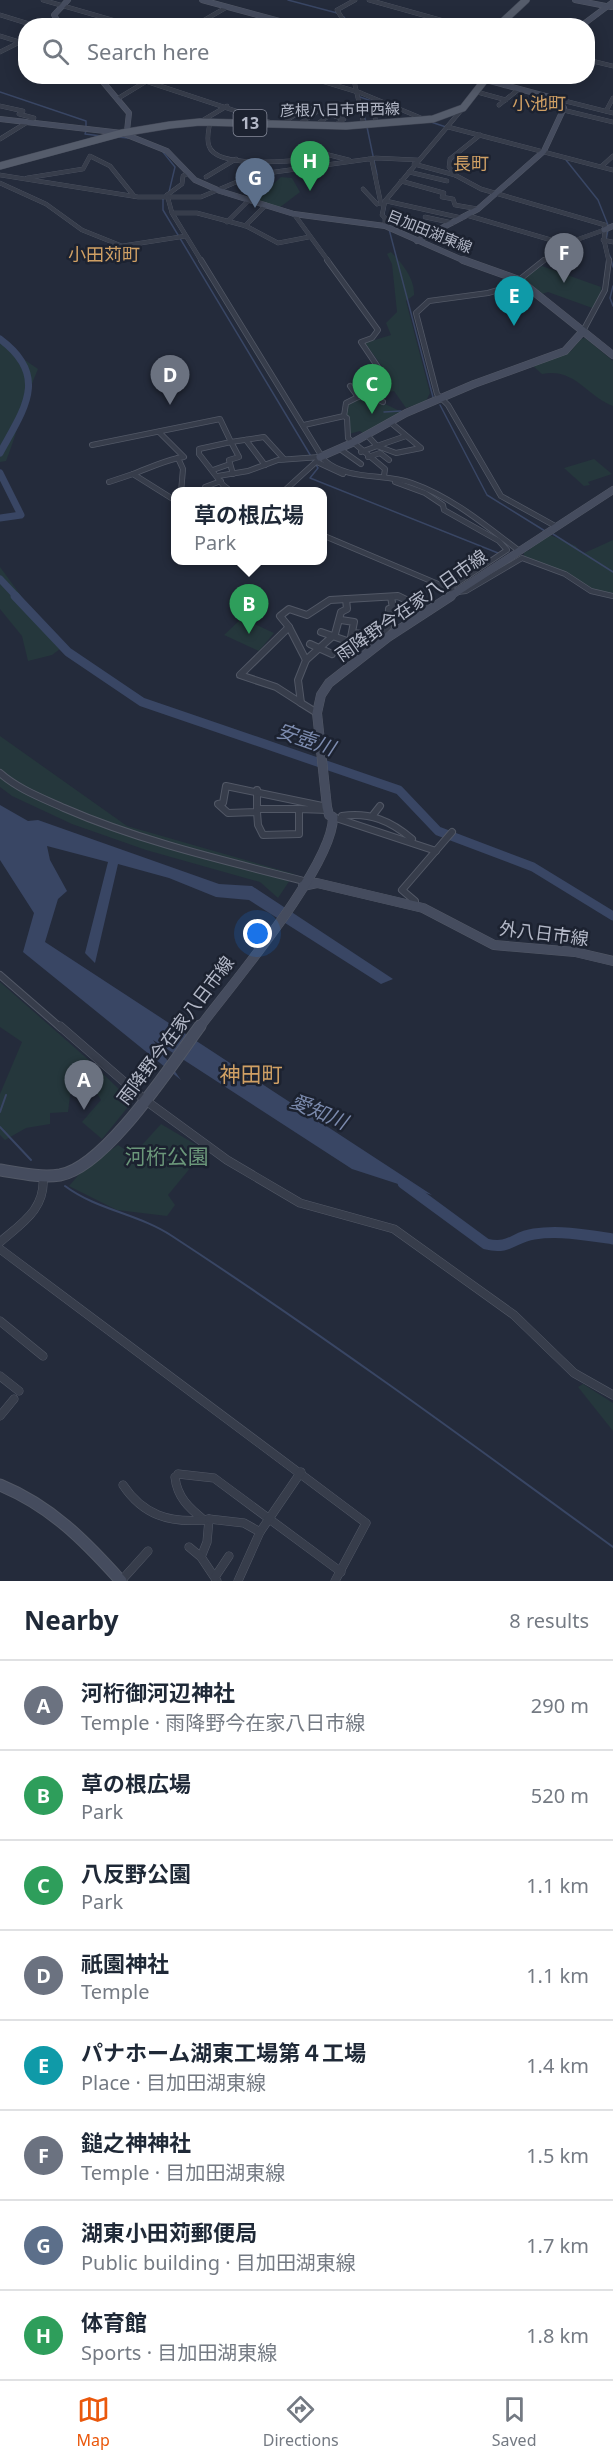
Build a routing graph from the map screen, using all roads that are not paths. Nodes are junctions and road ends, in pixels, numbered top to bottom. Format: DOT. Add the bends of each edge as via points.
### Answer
graph roads {
  1 [pos="43,0"];
  2 [pos="68,0"];
  3 [pos="202,0"];
  4 [pos="355,0"];
  5 [pos="369,0"];
  6 [pos="526,0"];
  7 [pos="575,0"];
  8 [pos="613,2"];
  9 [pos="61,6"];
  10 [pos="227,7"];
  11 [pos="610,7"];
  12 [pos="0,15"];
  13 [pos="56,18"];
  14 [pos="104,18"];
  15 [pos="208,18"];
  16 [pos="268,18"];
  17 [pos="342,18"];
  18 [pos="433,18"];
  19 [pos="507,18"];
  20 [pos="593,18"];
  21 [pos="18,20"];
  22 [pos="0,36"];
  23 [pos="18,41"];
  24 [pos="18,43"];
  25 [pos="0,52"];
  26 [pos="595,62"];
  27 [pos="613,66"];
  28 [pos="105,84"];
  29 [pos="143,84"];
  30 [pos="153,84"];
  31 [pos="332,84"];
  32 [pos="355,84"];
  33 [pos="483,84"];
  34 [pos="502,84"];
  35 [pos="505,85"];
  36 [pos="519,89"];
  37 [pos="356,91"];
  38 [pos="477,92"];
  39 [pos="549,97"];
  40 [pos="613,98"];
  41 [pos="117,99"];
  42 [pos="506,100"];
  43 [pos="373,104"];
  44 [pos="499,105"];
  45 [pos="0,106"];
  46 [pos="227,106"];
  47 [pos="463,108"];
  48 [pos="563,110"];
  49 [pos="318,111"];
  50 [pos="606,111"];
  51 [pos="613,112"];
  52 [pos="330,115"];
  53 [pos="0,119"];
  54 [pos="427,120"];
  55 [pos="200,122"];
  56 [pos="210,122"];
  57 [pos="302,122"];
  58 [pos="613,122"];
  59 [pos="28,123"];
  60 [pos="274,124"];
  61 [pos="317,124"];
  62 [pos="376,124"];
  63 [pos="289,125"];
  64 [pos="364,125"];
  65 [pos="333,126"];
  66 [pos="448,127"];
  67 [pos="122,133"];
  68 [pos="479,136"];
  69 [pos="0,140"];
  70 [pos="543,152"];
  71 [pos="613,156"];
  72 [pos="236,159"];
  73 [pos="369,159"];
  74 [pos="418,160"];
  75 [pos="351,161"];
  76 [pos="414,164"];
  77 [pos="0,166"];
  78 [pos="602,166"];
  79 [pos="613,170"];
  80 [pos="409,171"];
  81 [pos="188,173"];
  82 [pos="0,175"];
  83 [pos="455,175"];
  84 [pos="207,177"];
  85 [pos="20,179"];
  86 [pos="447,181"];
  87 [pos="401,182"];
  88 [pos="0,183"];
  89 [pos="363,189"];
  90 [pos="220,191"];
  91 [pos="496,193"];
  92 [pos="167,195"];
  93 [pos="134,196"];
  94 [pos="249,200"];
  95 [pos="384,202"];
  96 [pos="266,206"];
  97 [pos="478,209"];
  98 [pos="172,213"];
  99 [pos="294,214"];
  100 [pos="425,217"];
  101 [pos="464,217"];
  102 [pos="227,222"];
  103 [pos="453,223"];
  104 [pos="245,226"];
  105 [pos="385,226"];
  106 [pos="609,228"];
  107 [pos="186,236"];
  108 [pos="309,237"];
  109 [pos="417,241"];
  110 [pos="605,241"];
  111 [pos="613,242"];
  112 [pos="564,244"];
  113 [pos="611,265"];
  114 [pos="521,281"];
  115 [pos="583,331"];
  116 [pos="613,355"];
  117 [pos="350,386"];
  118 [pos="366,393"];
  119 [pos="358,397"];
  120 [pos="442,399"];
  121 [pos="383,402"];
  122 [pos="344,416"];
  123 [pos="390,422"];
  124 [pos="304,425"];
  125 [pos="159,432"];
  126 [pos="367,435"];
  127 [pos="406,435"];
  128 [pos="246,440"];
  129 [pos="231,442"];
  130 [pos="352,443"];
  131 [pos="92,445"];
  132 [pos="377,446"];
  133 [pos="339,449"];
  134 [pos="362,452"];
  135 [pos="254,454"];
  136 [pos="368,457"];
  137 [pos="178,458"];
  138 [pos="239,458"];
  139 [pos="284,459"];
  140 [pos="319,460"];
  141 [pos="389,460"];
  142 [pos="230,464"];
  143 [pos="265,465"];
  144 [pos="213,470"];
  145 [pos="353,471"];
  146 [pos="133,474"];
  147 [pos="233,474"];
  148 [pos="384,476"];
  149 [pos="219,479"];
  150 [pos="108,482"];
  151 [pos="181,487"];
  152 [pos="205,487"];
  153 [pos="227,487"];
  154 [pos="289,487"];
  155 [pos="613,490"];
  156 [pos="171,498"];
  157 [pos="557,527"];
  158 [pos="327,536"];
  159 [pos="518,550"];
  160 [pos="453,590"];
  161 [pos="613,596"];
  162 [pos="392,597"];
  163 [pos="346,599"];
  164 [pos="429,610"];
  165 [pos="341,620"];
  166 [pos="289,627"];
  167 [pos="321,632"];
  168 [pos="353,633"];
  169 [pos="384,636"];
  170 [pos="332,637"];
  171 [pos="310,644"];
  172 [pos="323,648"];
  173 [pos="332,654"];
  174 [pos="306,660"];
  175 [pos="301,703"];
  176 [pos="317,712"];
  177 [pos="319,735"];
  178 [pos="302,737"];
  179 [pos="0,773"];
  180 [pos="257,790"];
  181 [pos="380,806"];
  182 [pos="299,809"];
  183 [pos="257,811"];
  184 [pos="333,812"];
  185 [pos="373,815"];
  186 [pos="452,832"];
  187 [pos="412,840"];
  188 [pos="436,851"];
  189 [pos="305,884"];
  190 [pos="415,906"];
  191 [pos="613,961"];
  192 [pos="0,975"];
  193 [pos="147,1096"];
  194 [pos="0,1170"];
  195 [pos="43,1176"];
  196 [pos="0,1242"];
  197 [pos="0,1249"];
  198 [pos="0,1321"];
  199 [pos="43,1356"];
  200 [pos="0,1376"];
  201 [pos="19,1391"];
  202 [pos="613,1395"];
  203 [pos="14,1399"];
  204 [pos="0,1416"];
  205 [pos="301,1472"];
  206 [pos="0,1485"];
  207 [pos="123,1485"];
  208 [pos="270,1517"];
  209 [pos="206,1519"];
  210 [pos="260,1532"];
  211 [pos="189,1547"];
  212 [pos="148,1551"];
  213 [pos="229,1556"];
  214 [pos="201,1557"];
  215 [pos="341,1572"];
  216 [pos="216,1579"];
  217 [pos="121,1581"];
  218 [pos="238,1581"];
  219 [pos="335,1581"];
  1 -- 9 [label="street"];
  2 -- 9 [label="main road"];
  3 -- 10 [label="main road"];
  4 -- 17 [label="street" via="338,10"];
  5 -- 18 [label="street"];
  6 -- 19 [label="main road"];
  7 -- 11 [label="main road"];
  8 -- 11 [label="main road"];
  9 -- 13 [label="main road"];
  9 -- 14 [label="street"];
  10 -- 15 [label="street"];
  10 -- 16 [label="main road"];
  11 -- 20 [label="main road"];
  12 -- 21 [label="street"];
  22 -- 23 [label="street"];
  24 -- 25 [label="street"];
  26 -- 27 [label="street"];
  28 -- 41 [label="main road"];
  29 -- 41 [label="street"];
  30 -- 46 [label="street"];
  31 -- 37 [label="street"];
  32 -- 37 [label="street"];
  33 -- 38 [label="main road"];
  34 -- 35 [label="main road"];
  35 -- 36 [label="main road"];
  36 -- 39 [label="main road"];
  36 -- 42 [label="street"];
  37 -- 54 [label="street"];
  37 -- 64 [label="street"];
  38 -- 42 [label="street"];
  38 -- 47 [label="main road"];
  39 -- 48 [label="main road" via="560,102"];
  39 -- 50 [label="street"];
  40 -- 50 [label="street"];
  41 -- 67 [label="main road" via="129,113 127,131"];
  42 -- 44 [label="street"];
  43 -- 62 [label="street"];
  45 -- 59 [label="street" via="24,111 19,114 34,118"];
  46 -- 55 [label="street"];
  46 -- 60 [label="street"];
  47 -- 54 [label="main road, 彦根八日市甲西線 / 13"];
  47 -- 66 [label="street"];
  48 -- 58 [label="street"];
  48 -- 70 [label="main road"];
  49 -- 52 [label="street"];
  49 -- 57 [label="street"];
  49 -- 63 [label="street" via="307,107 287,120"];
  50 -- 51 [label="street"];
  52 -- 61 [label="street"];
  52 -- 65 [label="street" via="344,119"];
  53 -- 59 [label="main road, 目加田湖東線"];
  54 -- 62 [label="main road, 彦根八日市甲西線 / 13"];
  55 -- 56 [label="main road, 彦根八日市甲西線 / 13"];
  55 -- 67 [label="main road, 彦根八日市甲西線 / 13"];
  56 -- 60 [label="main road, 彦根八日市甲西線 / 13"];
  56 -- 72 [label="street" via="210,151"];
  59 -- 67 [label="main road, 目加田湖東線"];
  59 -- 69 [label="street"];
  60 -- 63 [label="main road, 彦根八日市甲西線 / 13"];
  62 -- 64 [label="main road, 彦根八日市甲西線 / 13"];
  63 -- 65 [label="main road, 彦根八日市甲西線 / 13"];
  64 -- 65 [label="main road, 彦根八日市甲西線 / 13"];
  66 -- 68 [label="street"];
  66 -- 74 [label="street"];
  67 -- 77 [label="main road, 彦根八日市甲西線 / 13"];
  67 -- 81 [label="main road, 目加田湖東線" via="167,151"];
  68 -- 70 [label="street"];
  68 -- 83 [label="street" via="450,159 449,166"];
  70 -- 78 [label="street"];
  70 -- 91 [label="main road"];
  71 -- 78 [label="street"];
  72 -- 75 [label="street" via="293,162 323,158 321,153"];
  72 -- 84 [label="street"];
  73 -- 74 [label="street"];
  73 -- 75 [label="street"];
  73 -- 95 [label="street" via="376,189"];
  74 -- 76 [label="street"];
  75 -- 90 [label="street" via="253,175"];
  76 -- 80 [label="street"];
  76 -- 83 [label="street"];
  78 -- 79 [label="street"];
  80 -- 86 [label="street"];
  80 -- 87 [label="street"];
  81 -- 90 [label="main road, 目加田湖東線"];
  81 -- 92 [label="street" via="182,184"];
  82 -- 85 [label="street"];
  83 -- 91 [label="street"];
  85 -- 93 [label="street"];
  85 -- 93 [label="street" via="83,169 90,156 94,156 110,166"];
  87 -- 95 [label="street"];
  87 -- 97 [label="street" via="444,193 442,197 453,199 455,205"];
  88 -- 107 [label="street" via="46,204 82,230 122,246"];
  89 -- 95 [label="street" via="375,203"];
  90 -- 92 [label="street" via="201,197"];
  90 -- 94 [label="main road, 目加田湖東線"];
  91 -- 97 [label="main road"];
  91 -- 106 [label="street"];
  92 -- 93 [label="street"];
  92 -- 98 [label="street"];
  94 -- 96 [label="main road, 目加田湖東線"];
  94 -- 102 [label="street"];
  95 -- 101 [label="street"];
  95 -- 105 [label="street"];
  96 -- 99 [label="main road, 目加田湖東線"];
  96 -- 104 [label="street"];
  97 -- 101 [label="main road"];
  98 -- 102 [label="street" via="197,213"];
  98 -- 107 [label="street"];
  99 -- 105 [label="main road, 目加田湖東線"];
  99 -- 108 [label="street"];
  100 -- 103 [label="street"];
  101 -- 103 [label="main road"];
  101 -- 112 [label="street"];
  102 -- 104 [label="street"];
  103 -- 109 [label="main road"];
  104 -- 108 [label="street" via="278,243"];
  105 -- 109 [label="main road, 目加田湖東線"];
  106 -- 110 [label="street"];
  106 -- 112 [label="street"];
  107 -- 124 [label="street"];
  108 -- 118 [label="street" via="378,330 372,338 361,342 382,373"];
  109 -- 114 [label="main road, 目加田湖東線"];
  110 -- 111 [label="street"];
  110 -- 113 [label="street"];
  112 -- 114 [label="street"];
  113 -- 115 [label="street" via="602,301"];
  114 -- 115 [label="main road, 目加田湖東線"];
  114 -- 120 [label="street" via="488,293 429,301 416,313 437,394"];
  115 -- 116 [label="main road, 目加田湖東線"];
  115 -- 120 [label="main road" via="565,351"];
  117 -- 119 [label="street"];
  118 -- 119 [label="street"];
  118 -- 121 [label="street"];
  119 -- 122 [label="street" via="346,403"];
  120 -- 123 [label="main road"];
  120 -- 157 [label="street" via="501,496"];
  122 -- 124 [label="street"];
  122 -- 130 [label="street"];
  123 -- 126 [label="main road"];
  123 -- 127 [label="street"];
  124 -- 140 [label="street"];
  125 -- 129 [label="street" via="220,419"];
  125 -- 131 [label="street"];
  125 -- 137 [label="street" via="184,457"];
  126 -- 130 [label="main road"];
  126 -- 132 [label="street"];
  127 -- 132 [label="street"];
  127 -- 132 [label="street" via="421,448 396,453"];
  128 -- 129 [label="street"];
  128 -- 135 [label="street"];
  128 -- 139 [label="street" via="264,437"];
  129 -- 138 [label="street"];
  129 -- 144 [label="street" via="199,449"];
  130 -- 133 [label="main road"];
  130 -- 134 [label="street"];
  132 -- 134 [label="street"];
  133 -- 140 [label="main road"];
  133 -- 145 [label="street" via="361,465"];
  134 -- 136 [label="street"];
  135 -- 138 [label="street"];
  135 -- 143 [label="street"];
  136 -- 141 [label="street" via="380,453"];
  136 -- 148 [label="street" via="385,469"];
  137 -- 146 [label="street"];
  137 -- 151 [label="street" via="183,469"];
  138 -- 142 [label="street" via="229,460"];
  139 -- 140 [label="street"];
  139 -- 143 [label="street"];
  140 -- 145 [label="street"];
  140 -- 154 [label="street"];
  140 -- 160 [label="street" via="334,472 390,480 425,494 504,546 506,553"];
  142 -- 144 [label="street"];
  142 -- 147 [label="street"];
  143 -- 147 [label="street"];
  144 -- 149 [label="street"];
  145 -- 148 [label="street"];
  146 -- 150 [label="street"];
  146 -- 156 [label="street"];
  147 -- 149 [label="street"];
  148 -- 159 [label="street" via="425,488"];
  149 -- 152 [label="street"];
  149 -- 153 [label="street"];
  155 -- 157 [label="main road, 雨降野今在家八日市線"];
  157 -- 159 [label="main road, 雨降野今在家八日市線"];
  158 -- 160 [label="street"];
  159 -- 160 [label="main road, 雨降野今在家八日市線"];
  160 -- 161 [label="street" via="466,591 522,558 565,574 591,591"];
  160 -- 164 [label="main road, 雨降野今在家八日市線"];
  162 -- 163 [label="street"];
  162 -- 164 [label="street"];
  162 -- 169 [label="street" via="393,608 388,609"];
  163 -- 165 [label="street" via="347,609 341,612"];
  163 -- 166 [label="street" via="330,600 307,615 289,609 280,616"];
  164 -- 169 [label="main road, 雨降野今在家八日市線"];
  165 -- 168 [label="street" via="354,622"];
  165 -- 170 [label="street"];
  166 -- 174 [label="street"];
  166 -- 175 [label="street" via="240,675 276,687"];
  167 -- 170 [label="street"];
  168 -- 169 [label="street"];
  168 -- 170 [label="street" via="350,642"];
  169 -- 176 [label="main road, 雨降野今在家八日市線" via="330,683 321,695"];
  170 -- 172 [label="street"];
  171 -- 172 [label="street"];
  172 -- 173 [label="street"];
  172 -- 174 [label="street"];
  174 -- 175 [label="street" via="298,677"];
  175 -- 176 [label="street"];
  176 -- 177 [label="main road, 雨降野今在家八日市線"];
  177 -- 178 [label="street"];
  177 -- 184 [label="main road, 雨降野今在家八日市線"];
  179 -- 189 [label="street" via="37,796 89,820"];
  180 -- 183 [label="street"];
  180 -- 183 [label="street" via="226,786 223,803 219,804 228,813"];
  180 -- 184 [label="street"];
  181 -- 185 [label="street"];
  182 -- 183 [label="street"];
  182 -- 183 [label="street" via="301,832 279,836 261,833"];
  182 -- 184 [label="street"];
  184 -- 185 [label="street"];
  184 -- 187 [label="street" via="370,830"];
  184 -- 189 [label="main road, 雨降野今在家八日市線" via="333,832"];
  185 -- 187 [label="street" via="402,830"];
  186 -- 188 [label="street"];
  187 -- 188 [label="street"];
  188 -- 190 [label="street" via="402,890 415,901"];
  189 -- 190 [label="main road, 外八日市線" via="317,883"];
  189 -- 193 [label="main road, 雨降野今在家八日市線"];
  190 -- 191 [label="main road, 外八日市線" via="494,945 575,952"];
  192 -- 193 [label="street"];
  193 -- 195 [label="main road, 雨降野今在家八日市線" via="109,1143 82,1167 61,1175"];
  193 -- 202 [label="street" via="227,1160 300,1203 394,1229 514,1315 574,1373"];
  194 -- 195 [label="main road, 雨降野今在家八日市線"];
  195 -- 196 [label="street" via="42,1204"];
  197 -- 205 [label="street"];
  198 -- 199 [label="street"];
  200 -- 201 [label="street"];
  203 -- 204 [label="street"];
  205 -- 208 [label="street"];
  205 -- 215 [label="street" via="366,1523"];
  206 -- 217 [label="main road" via="35,1500 61,1518"];
  207 -- 209 [label="street" via="129,1496 154,1516 174,1522"];
  208 -- 209 [label="street" via="214,1478 177,1475 175,1488 181,1500"];
  208 -- 210 [label="street"];
  208 -- 215 [label="street"];
  209 -- 210 [label="street" via="235,1521"];
  209 -- 214 [label="street" via="207,1542"];
  210 -- 218 [label="street"];
  211 -- 214 [label="street"];
  212 -- 217 [label="street"];
  213 -- 216 [label="street"];
  214 -- 216 [label="street"];
  215 -- 219 [label="street"];
}
